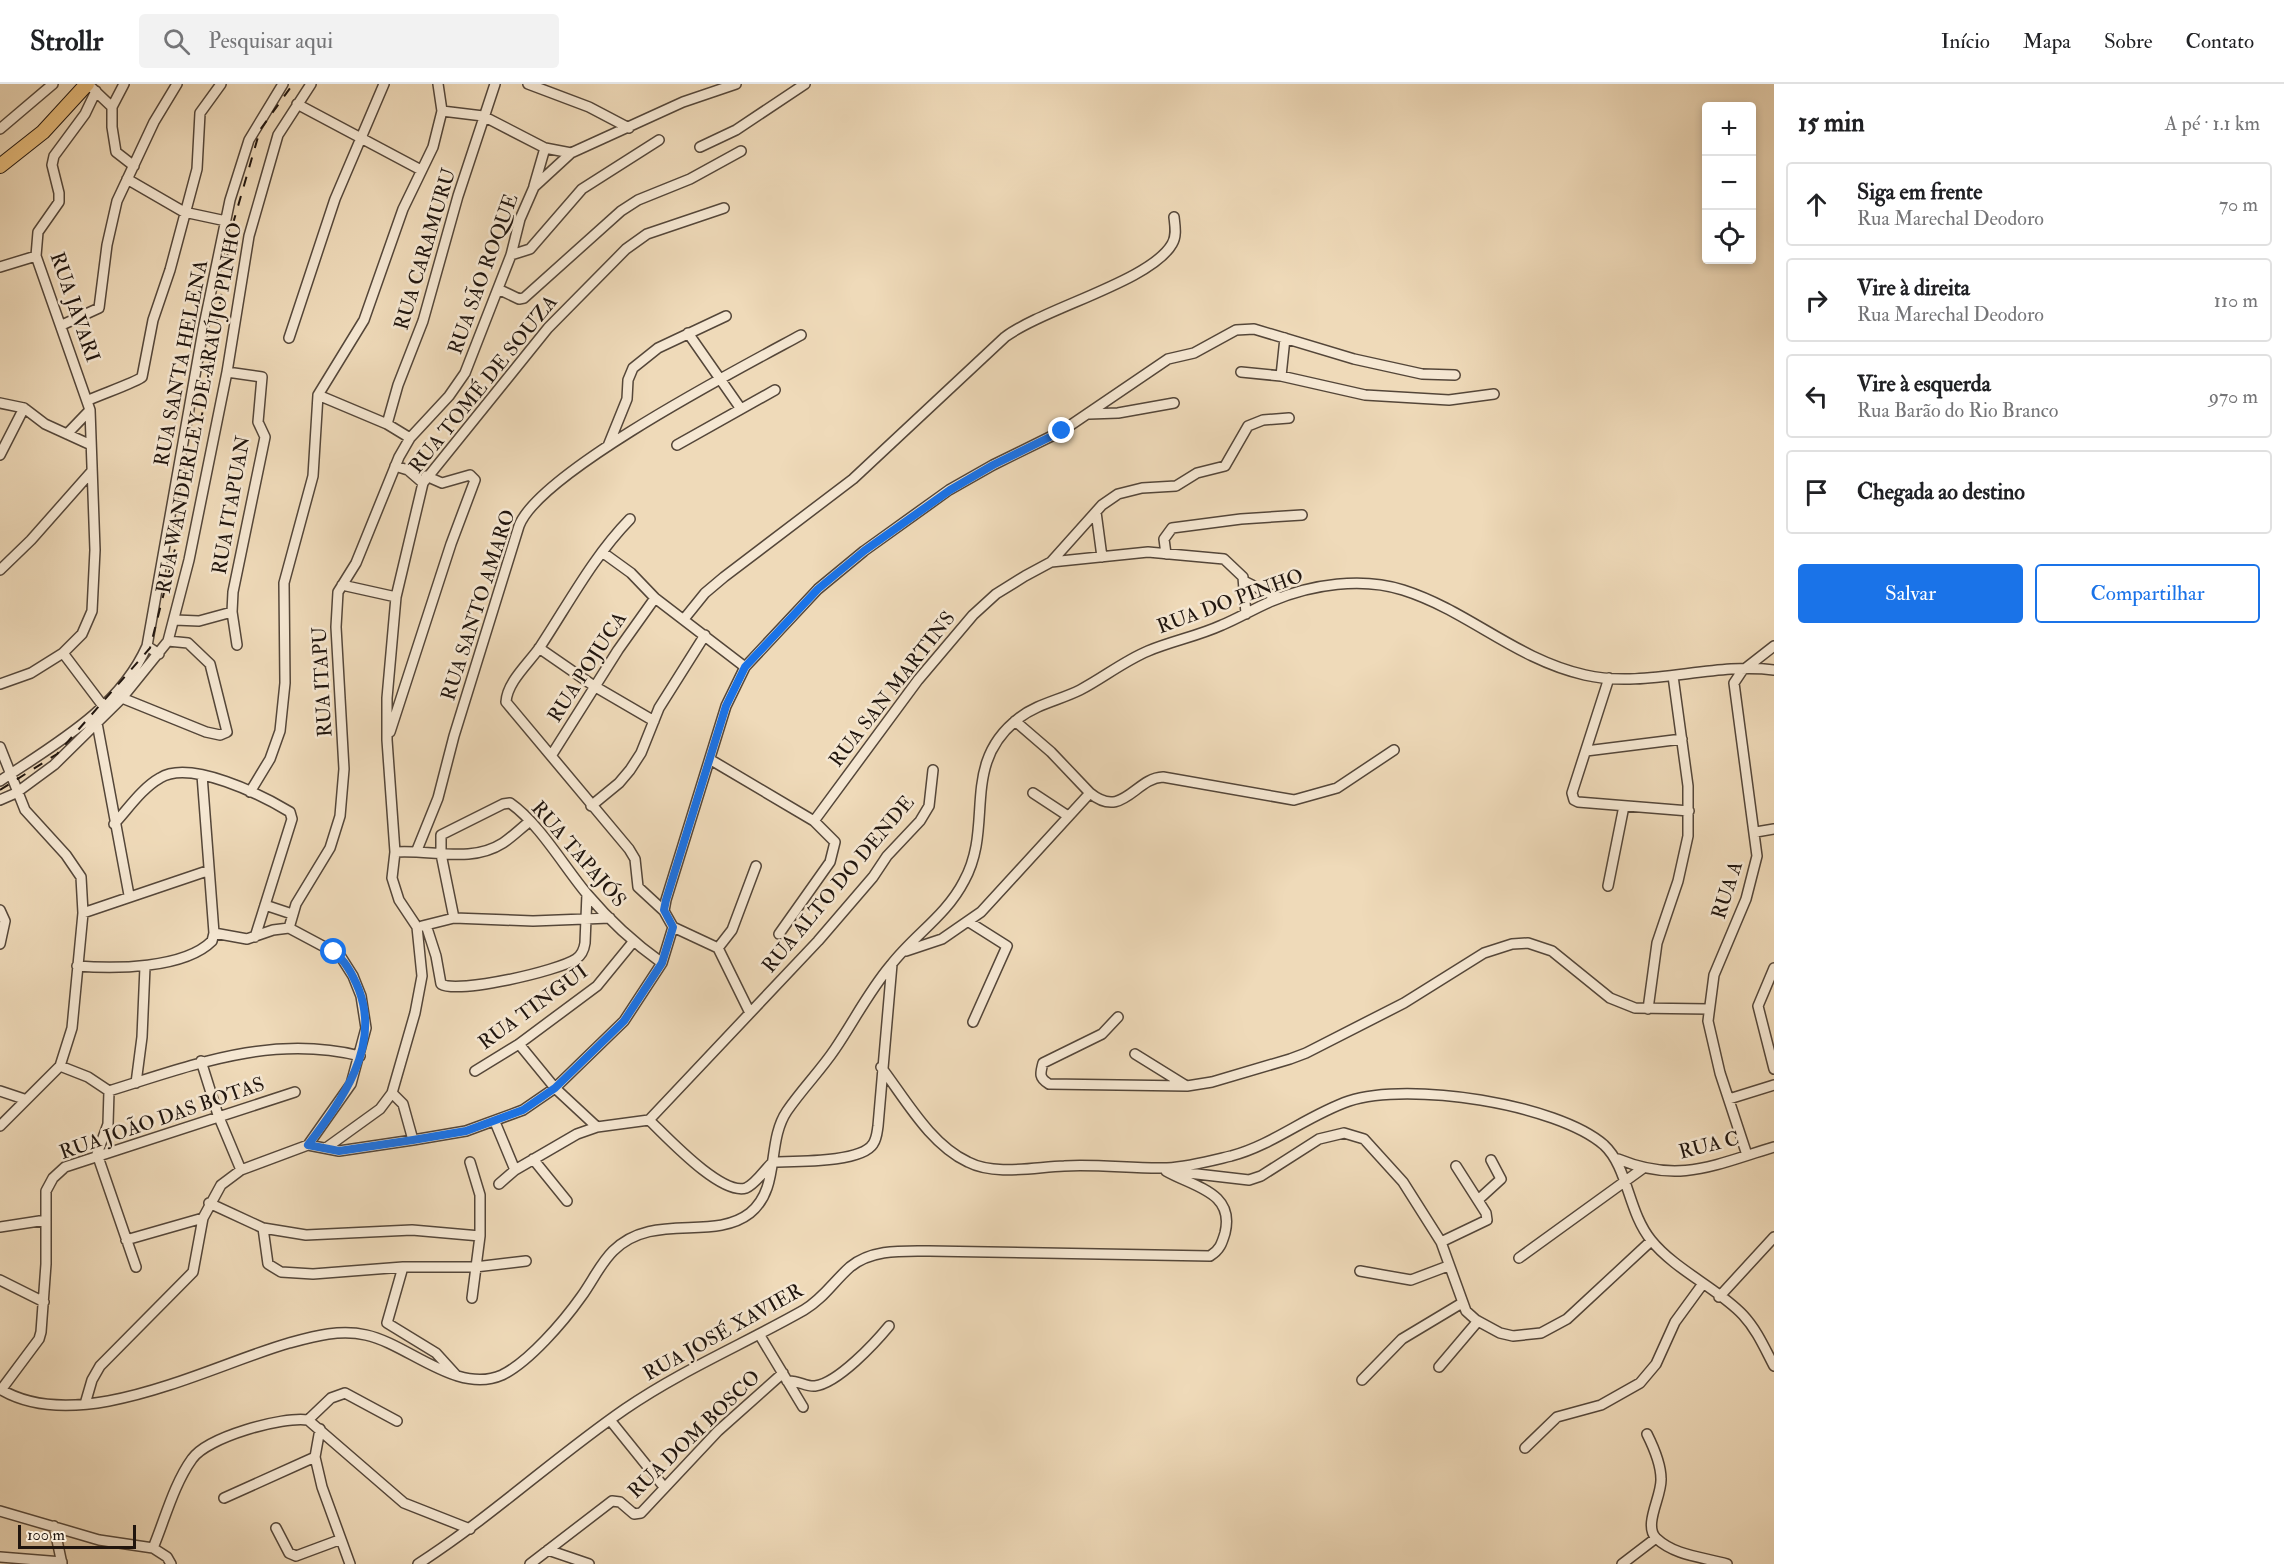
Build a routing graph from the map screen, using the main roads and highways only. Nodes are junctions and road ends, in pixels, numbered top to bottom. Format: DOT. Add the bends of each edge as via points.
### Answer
graph roads {
  1 [pos="90,86"];
  2 [pos="0,166"];
  1 -- 2 [label="main road" via="43,132"];
}
